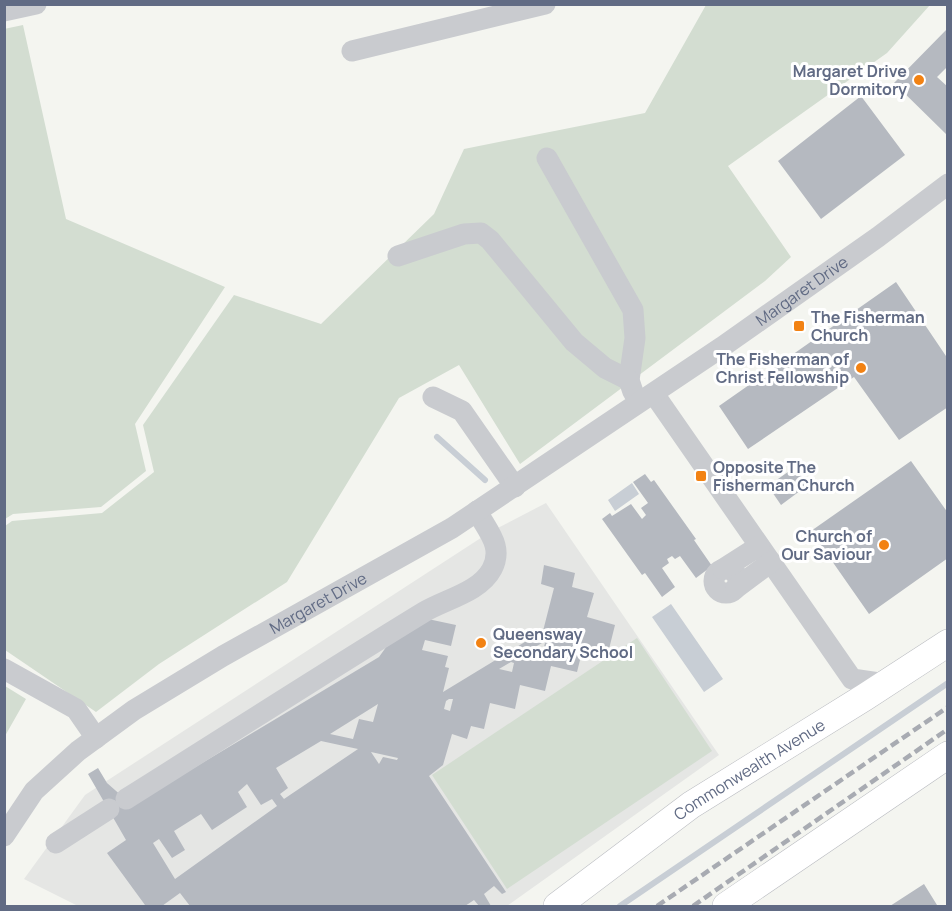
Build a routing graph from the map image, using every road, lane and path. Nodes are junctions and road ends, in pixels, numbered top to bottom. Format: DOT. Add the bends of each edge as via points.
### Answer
graph roads {
  1 [pos="36,4"];
  2 [pos="544,4"];
  3 [pos="4,11"];
  4 [pos="352,51"];
  5 [pos="547,158"];
  6 [pos="948,184"];
  7 [pos="398,256"];
  8 [pos="629,380"];
  9 [pos="433,397"];
  10 [pos="645,399"];
  11 [pos="515,487"];
  12 [pos="477,512"];
  13 [pos="765,554"];
  14 [pos="948,643"];
  15 [pos="4,669"];
  16 [pos="852,679"];
  17 [pos="886,684"];
  18 [pos="842,712"];
  19 [pos="96,738"];
  20 [pos="948,755"];
  21 [pos="4,836"];
  22 [pos="56,843"];
  23 [pos="557,906"];
  24 [pos="726,906"];
  1 -- 3 [label="street"];
  2 -- 4 [label="street"];
  5 -- 8 [label="street" via="633,310 635,338"];
  6 -- 10 [label="street, Margaret Drive"];
  7 -- 8 [label="street" via="481,232 574,342 605,368"];
  8 -- 10 [label="street"];
  9 -- 11 [label="street" via="462,411"];
  10 -- 11 [label="street, Margaret Drive"];
  10 -- 13 [label="street"];
  11 -- 12 [label="street, Margaret Drive"];
  12 -- 19 [label="street, Margaret Drive" via="223,656"];
  12 -- 22 [label="street" via="497,546 498,558 481,583 427,610"];
  13 -- 13 [label="street" via="736,588 738,576 723,569"];
  13 -- 16 [label="street"];
  14 -- 17 [label="main road, Commonwealth Avenue"];
  15 -- 19 [label="street" via="76,709"];
  16 -- 17 [label="street"];
  16 -- 18 [label="street"];
  17 -- 18 [label="main road, Commonwealth Avenue"];
  18 -- 23 [label="main road, Commonwealth Avenue" via="691,805"];
  19 -- 21 [label="street, Margaret Drive" via="34,791"];
  20 -- 24 [label="main road"];
}
